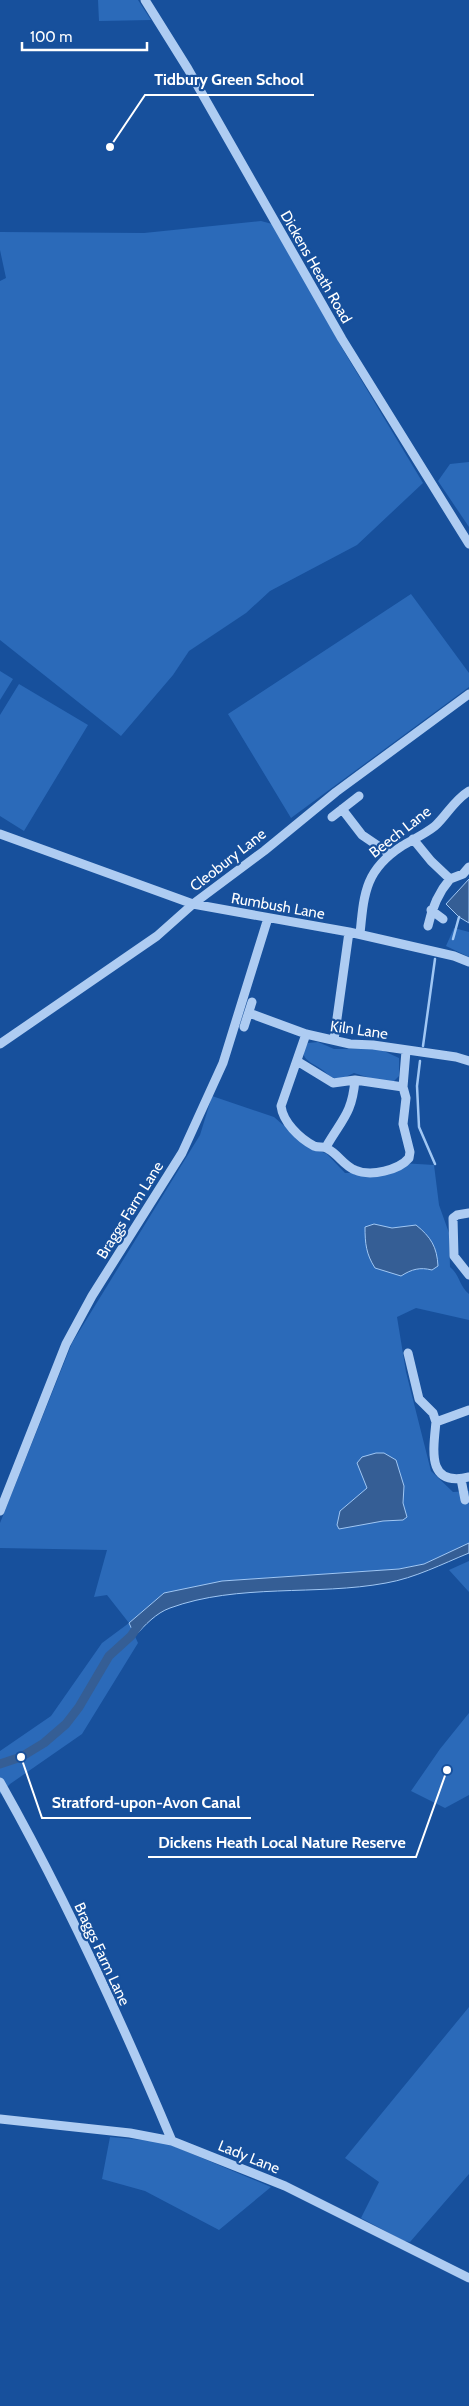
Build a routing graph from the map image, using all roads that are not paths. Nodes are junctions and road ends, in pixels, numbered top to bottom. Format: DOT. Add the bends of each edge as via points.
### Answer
graph roads {
  1 [pos="145,0"];
  2 [pos="469,544"];
  3 [pos="469,694"];
  4 [pos="469,791"];
  5 [pos="359,796"];
  6 [pos="342,809"];
  7 [pos="332,817"];
  8 [pos="0,834"];
  9 [pos="413,839"];
  10 [pos="390,854"];
  11 [pos="469,867"];
  12 [pos="450,879"];
  13 [pos="193,904"];
  14 [pos="431,910"];
  15 [pos="268,918"];
  16 [pos="444,918"];
  17 [pos="428,926"];
  18 [pos="349,932"];
  19 [pos="360,934"];
  20 [pos="469,962"];
  21 [pos="252,1002"];
  22 [pos="249,1013"];
  23 [pos="244,1027"];
  24 [pos="306,1034"];
  25 [pos="334,1040"];
  26 [pos="0,1044"];
  27 [pos="406,1051"];
  28 [pos="469,1060"];
  29 [pos="297,1061"];
  30 [pos="355,1080"];
  31 [pos="403,1087"];
  32 [pos="326,1147"];
  33 [pos="469,1213"];
  34 [pos="469,1275"];
  35 [pos="408,1353"];
  36 [pos="469,1410"];
  37 [pos="436,1422"];
  38 [pos="465,1478"];
  39 [pos="465,1500"];
  40 [pos="0,1511"];
  41 [pos="0,1782"];
  42 [pos="0,2119"];
  43 [pos="172,2141"];
  44 [pos="469,2278"];
  1 -- 2 [label="street, Dickens Heath Road" via="188,69 342,339"];
  3 -- 13 [label="street, Cleobury Lane" via="336,792"];
  4 -- 9 [label="street, Beech Lane" via="458,798 435,826"];
  5 -- 6 [label="street"];
  6 -- 7 [label="street"];
  6 -- 10 [label="street" via="362,835"];
  8 -- 13 [label="street, Rumbush Lane"];
  9 -- 10 [label="street, Beech Lane"];
  9 -- 12 [label="street"];
  10 -- 19 [label="street, Beech Lane" via="370,876"];
  11 -- 12 [label="street" via="463,874"];
  12 -- 14 [label="street" via="440,890"];
  13 -- 15 [label="street, Rumbush Lane"];
  13 -- 26 [label="street, Cleobury Lane" via="158,936"];
  14 -- 16 [label="street"];
  14 -- 17 [label="street"];
  15 -- 18 [label="street, Rumbush Lane"];
  15 -- 40 [label="street, Braggs Farm Lane" via="223,1063 182,1153 92,1296 66,1344"];
  18 -- 19 [label="street, Rumbush Lane"];
  18 -- 25 [label="street"];
  19 -- 20 [label="street, Rumbush Lane"];
  21 -- 22 [label="street"];
  22 -- 23 [label="street"];
  22 -- 24 [label="street, Kiln Lane"];
  24 -- 25 [label="street, Kiln Lane"];
  24 -- 29 [label="street"];
  25 -- 27 [label="street, Kiln Lane"];
  27 -- 28 [label="street, Kiln Lane"];
  27 -- 31 [label="street"];
  29 -- 30 [label="street" via="333,1083"];
  29 -- 32 [label="street" via="281,1106 282,1116 312,1145"];
  30 -- 31 [label="street"];
  30 -- 32 [label="street" via="348,1115"];
  31 -- 32 [label="street" via="406,1098 403,1124 410,1152 405,1162 376,1172 356,1171"];
  33 -- 34 [label="street" via="453,1218 454,1256"];
  35 -- 37 [label="street" via="419,1399"];
  36 -- 37 [label="street"];
  37 -- 38 [label="street" via="437,1470 442,1477"];
  38 -- 39 [label="street"];
  41 -- 43 [label="street, Braggs Farm Lane" via="70,1917"];
  42 -- 43 [label="street, Lady Lane" via="130,2133"];
  43 -- 44 [label="street, Lady Lane" via="285,2186"];
}
